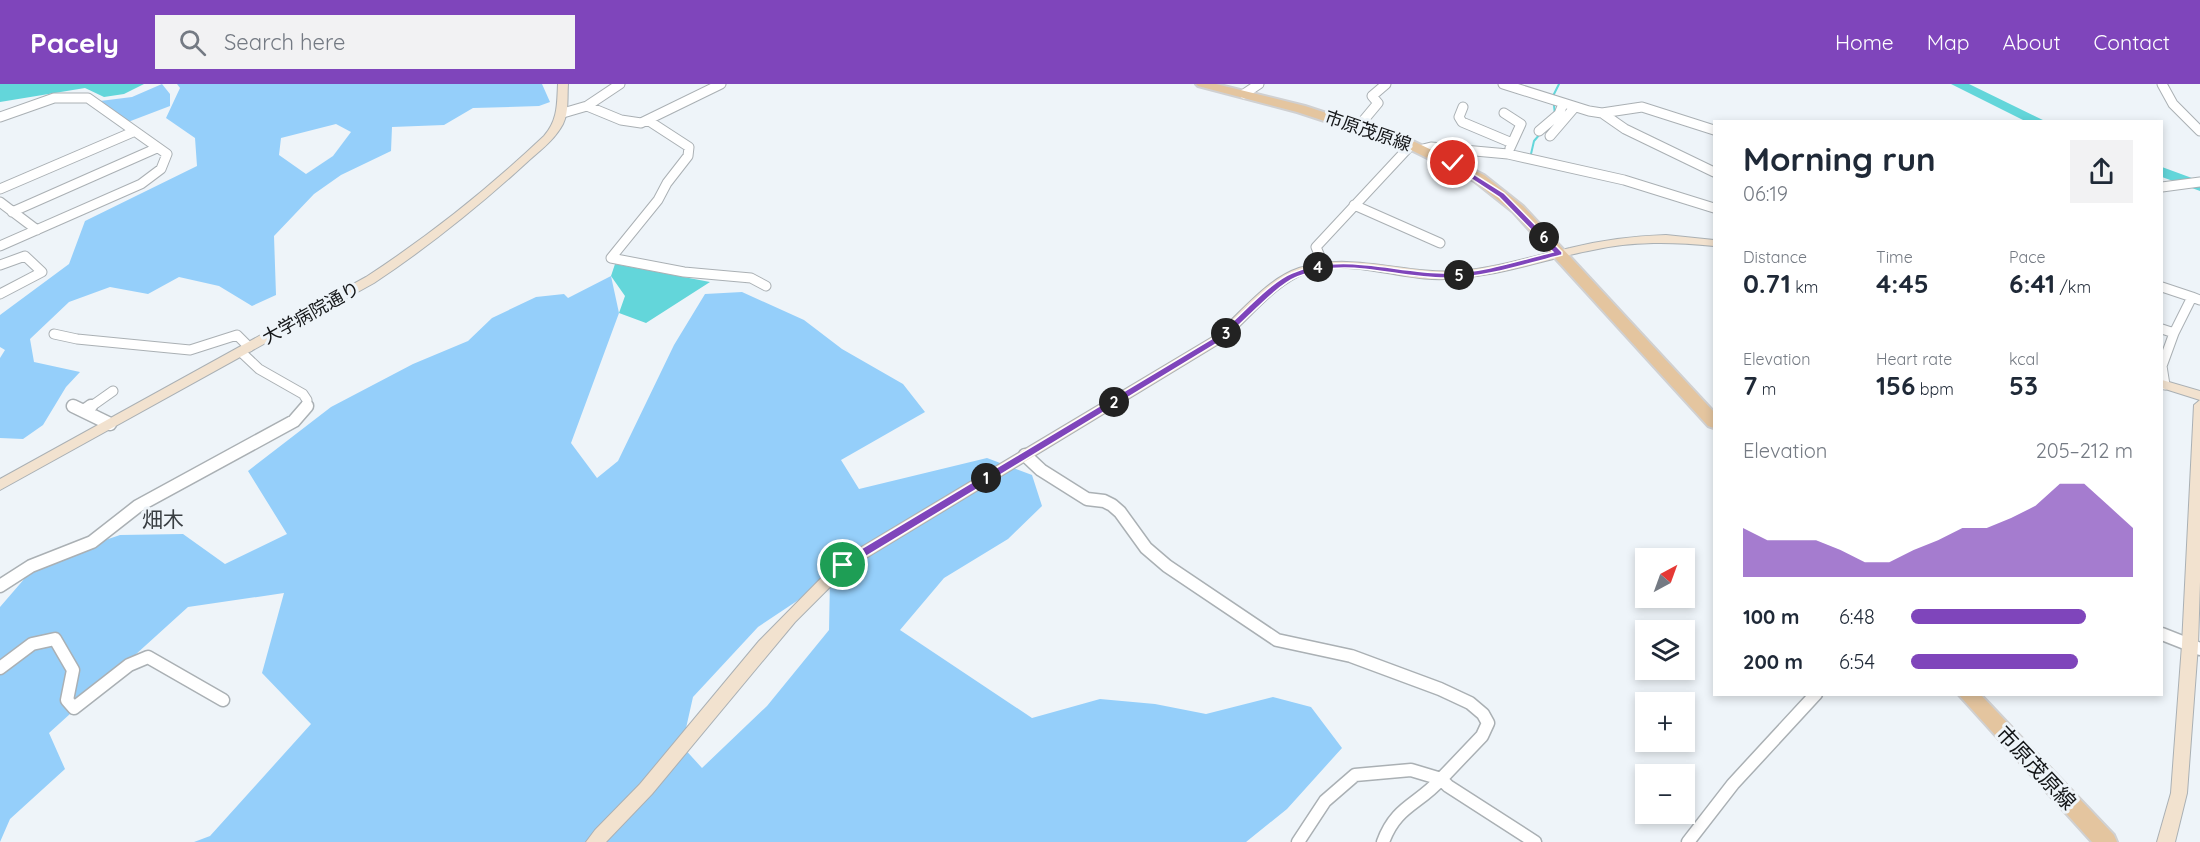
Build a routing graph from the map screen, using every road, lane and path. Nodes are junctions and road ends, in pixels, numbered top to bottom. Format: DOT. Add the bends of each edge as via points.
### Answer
graph roads {
  1 [pos="563,84"];
  2 [pos="620,84"];
  3 [pos="720,84"];
  4 [pos="1202,84"];
  5 [pos="1258,84"];
  6 [pos="1386,84"];
  7 [pos="2162,84"];
  8 [pos="1509,85"];
  9 [pos="1219,86"];
  10 [pos="1244,94"];
  11 [pos="1563,104"];
  12 [pos="587,106"];
  13 [pos="1463,107"];
  14 [pos="1574,108"];
  15 [pos="1602,112"];
  16 [pos="563,113"];
  17 [pos="1504,113"];
  18 [pos="0,117"];
  19 [pos="649,121"];
  20 [pos="1358,127"];
  21 [pos="1520,129"];
  22 [pos="1713,130"];
  23 [pos="1539,131"];
  24 [pos="2200,131"];
  25 [pos="133,132"];
  26 [pos="1512,143"];
  27 [pos="1417,147"];
  28 [pos="157,148"];
  29 [pos="1509,154"];
  30 [pos="1713,172"];
  31 [pos="2200,182"];
  32 [pos="2163,187"];
  33 [pos="0,189"];
  34 [pos="0,202"];
  35 [pos="1354,205"];
  36 [pos="1713,208"];
  37 [pos="12,212"];
  38 [pos="37,230"];
  39 [pos="1440,243"];
  40 [pos="1713,243"];
  41 [pos="0,246"];
  42 [pos="1559,254"];
  43 [pos="0,265"];
  44 [pos="1324,266"];
  45 [pos="766,286"];
  46 [pos="2163,287"];
  47 [pos="0,294"];
  48 [pos="2196,298"];
  49 [pos="2163,329"];
  50 [pos="2174,333"];
  51 [pos="54,334"];
  52 [pos="245,350"];
  53 [pos="2163,363"];
  54 [pos="2163,384"];
  55 [pos="113,391"];
  56 [pos="2200,396"];
  57 [pos="2200,405"];
  58 [pos="73,406"];
  59 [pos="84,411"];
  60 [pos="1713,421"];
  61 [pos="110,424"];
  62 [pos="1025,455"];
  63 [pos="0,485"];
  64 [pos="0,586"];
  65 [pos="2163,634"];
  66 [pos="2195,647"];
  67 [pos="0,668"];
  68 [pos="1814,696"];
  69 [pos="1969,696"];
  70 [pos="224,700"];
  71 [pos="1442,779"];
  72 [pos="594,842"];
  73 [pos="1298,842"];
  74 [pos="1383,842"];
  75 [pos="1535,842"];
  76 [pos="1688,842"];
  77 [pos="2106,842"];
  78 [pos="2166,842"];
  1 -- 16 [label="street"];
  2 -- 12 [label="street"];
  3 -- 19 [label="street"];
  4 -- 9 [label="main road, 市原茂原線"];
  5 -- 10 [label="street"];
  6 -- 20 [label="street" via="1372,96 1378,103"];
  7 -- 24 [label="street" via="2181,114"];
  8 -- 11 [label="street"];
  9 -- 10 [label="main road, 市原茂原線"];
  10 -- 20 [label="main road, 市原茂原線"];
  11 -- 14 [label="street"];
  11 -- 23 [label="street" via="1559,114"];
  12 -- 16 [label="street"];
  12 -- 19 [label="street" via="621,120"];
  13 -- 26 [label="street" via="1459,117 1462,122"];
  14 -- 15 [label="street"];
  14 -- 23 [label="street" via="1551,135"];
  15 -- 22 [label="street" via="1642,107"];
  15 -- 30 [label="street" via="1625,129"];
  16 -- 52 [label="street, 大学病院通り" via="546,139 418,249"];
  17 -- 21 [label="street" via="1521,121"];
  18 -- 25 [label="street" via="49,99 76,96 88,98"];
  19 -- 45 [label="street" via="689,147 688,156 611,258 684,272 752,278"];
  20 -- 27 [label="main road, 市原茂原線"];
  21 -- 23 [label="street"];
  21 -- 26 [label="street"];
  25 -- 28 [label="street"];
  25 -- 33 [label="street"];
  26 -- 29 [label="street"];
  27 -- 29 [label="street"];
  27 -- 35 [label="street"];
  27 -- 42 [label="main road, 市原茂原線" via="1453,163 1491,187 1518,209"];
  28 -- 37 [label="street"];
  28 -- 38 [label="street" via="167,154 166,165 158,174"];
  29 -- 36 [label="street" via="1624,180"];
  31 -- 32 [label="street"];
  34 -- 37 [label="street"];
  35 -- 39 [label="street"];
  35 -- 44 [label="street" via="1316,247"];
  37 -- 38 [label="street"];
  38 -- 41 [label="street"];
  40 -- 42 [label="street" via="1649,237"];
  42 -- 44 [label="street" via="1450,276 1355,265"];
  42 -- 60 [label="main road, 市原茂原線"];
  43 -- 47 [label="street" via="25,256 42,272"];
  44 -- 62 [label="street" via="1280,283 1218,339"];
  46 -- 48 [label="street"];
  48 -- 50 [label="street"];
  49 -- 50 [label="street"];
  50 -- 53 [label="street"];
  51 -- 52 [label="street" via="190,350 237,336"];
  52 -- 61 [label="street, 大学病院通り"];
  52 -- 64 [label="street" via="265,373 303,394 307,407 294,421 138,506 92,542 31,566"];
  54 -- 56 [label="street"];
  55 -- 59 [label="street"];
  57 -- 66 [label="street"];
  58 -- 59 [label="street"];
  59 -- 61 [label="street"];
  61 -- 63 [label="street, 大学病院通り"];
  62 -- 71 [label="street" via="1087,499 1112,505 1146,548 1167,566 1277,640 1351,656 1470,703 1488,723 1482,736"];
  62 -- 72 [label="street" via="843,565 804,599 645,790"];
  65 -- 66 [label="street"];
  66 -- 78 [label="street" via="2179,793"];
  67 -- 70 [label="street" via="25,646 44,638 55,639 72,670 67,700 74,708 135,660 148,657"];
  68 -- 76 [label="street" via="1752,761"];
  69 -- 77 [label="main road, 市原茂原線"];
  71 -- 73 [label="street" via="1410,770 1355,775 1325,801"];
  71 -- 74 [label="street" via="1432,792 1396,815"];
  71 -- 75 [label="street"];
}
